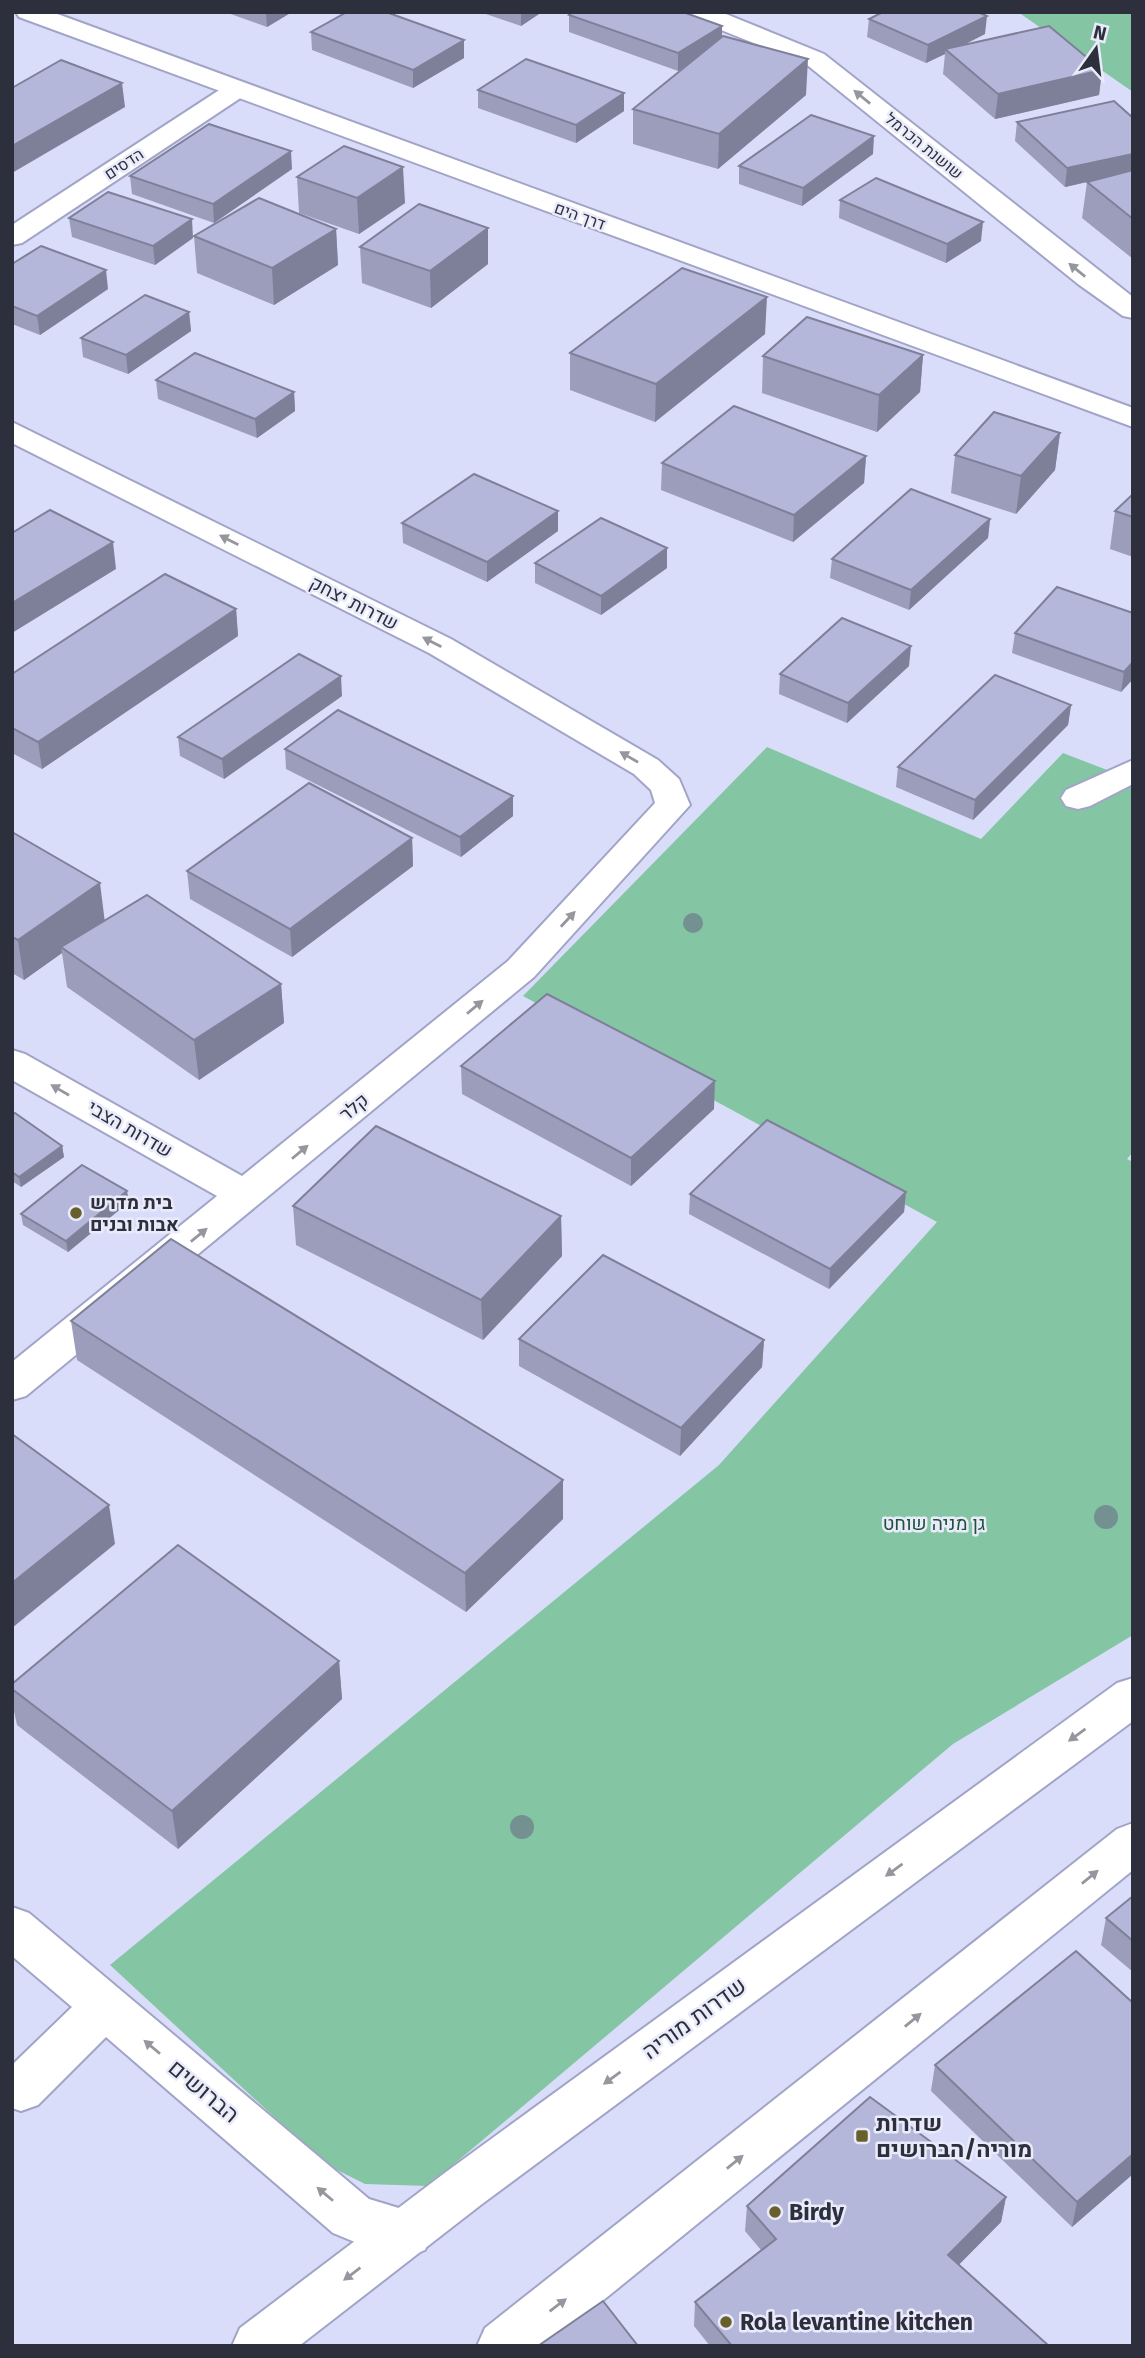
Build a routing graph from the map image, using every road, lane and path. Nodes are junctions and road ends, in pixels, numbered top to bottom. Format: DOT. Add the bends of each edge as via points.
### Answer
graph roads {
  1 [pos="28,12"];
  2 [pos="698,12"];
  3 [pos="236,90"];
  4 [pos="12,237"];
  5 [pos="1133,310"];
  6 [pos="1133,418"];
  7 [pos="12,431"];
  8 [pos="1133,770"];
  9 [pos="1078,798"];
  10 [pos="673,805"];
  11 [pos="12,1063"];
  12 [pos="247,1196"];
  13 [pos="12,1385"];
  14 [pos="1133,1696"];
  15 [pos="1133,1843"];
  16 [pos="12,1927"];
  17 [pos="104,2007"];
  18 [pos="21,2089"];
  19 [pos="407,2233"];
  20 [pos="258,2346"];
  21 [pos="503,2346"];
  1 -- 3 [label="street, דרך הים"];
  5 -- 2 [label="street, שושנת הכרמל, one-way" via="815,59"];
  3 -- 4 [label="street, הדסים"];
  3 -- 6 [label="street, דרך הים"];
  10 -- 7 [label="street, שדרות יצחק, one-way" via="667,786 646,767 440,646"];
  8 -- 9 [label="street"];
  12 -- 10 [label="street, קלר, one-way" via="522,969"];
  12 -- 11 [label="street, שדרות הצבי, one-way"];
  13 -- 12 [label="street, קלר, one-way"];
  14 -- 19 [label="street, שדרות מוריה, one-way"];
  21 -- 15 [label="street, one-way"];
  16 -- 17 [label="street, הברושים"];
  17 -- 18 [label="street"];
  19 -- 17 [label="street, הברושים, one-way" via="375,2228 351,2216"];
  19 -- 20 [label="street, שדרות מוריה, one-way"];
}
